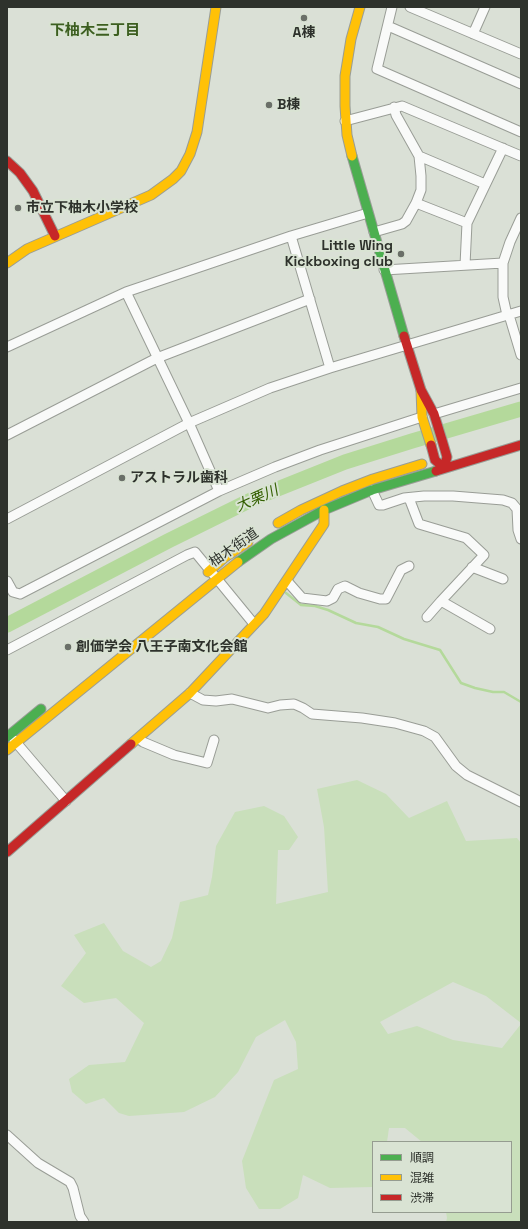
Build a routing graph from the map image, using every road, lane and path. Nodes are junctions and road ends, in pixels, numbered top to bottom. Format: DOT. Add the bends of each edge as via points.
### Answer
graph roads {
  1 [pos="216,7"];
  2 [pos="360,7"];
  3 [pos="392,7"];
  4 [pos="410,7"];
  5 [pos="485,7"];
  6 [pos="388,26"];
  7 [pos="473,34"];
  8 [pos="521,54"];
  9 [pos="521,84"];
  10 [pos="394,107"];
  11 [pos="345,121"];
  12 [pos="521,132"];
  13 [pos="503,148"];
  14 [pos="419,156"];
  15 [pos="521,156"];
  16 [pos="7,161"];
  17 [pos="485,184"];
  18 [pos="416,203"];
  19 [pos="368,213"];
  20 [pos="521,218"];
  21 [pos="467,223"];
  22 [pos="374,232"];
  23 [pos="55,236"];
  24 [pos="291,236"];
  25 [pos="7,263"];
  26 [pos="502,263"];
  27 [pos="465,265"];
  28 [pos="384,270"];
  29 [pos="126,292"];
  30 [pos="310,299"];
  31 [pos="521,311"];
  32 [pos="508,315"];
  33 [pos="407,345"];
  34 [pos="7,346"];
  35 [pos="521,355"];
  36 [pos="157,358"];
  37 [pos="330,368"];
  38 [pos="521,388"];
  39 [pos="421,390"];
  40 [pos="435,418"];
  41 [pos="423,421"];
  42 [pos="189,423"];
  43 [pos="7,435"];
  44 [pos="521,445"];
  45 [pos="458,454"];
  46 [pos="447,457"];
  47 [pos="435,460"];
  48 [pos="444,468"];
  49 [pos="372,490"];
  50 [pos="219,491"];
  51 [pos="409,498"];
  52 [pos="324,510"];
  53 [pos="7,519"];
  54 [pos="269,528"];
  55 [pos="257,536"];
  56 [pos="521,539"];
  57 [pos="409,566"];
  58 [pos="472,567"];
  59 [pos="210,570"];
  60 [pos="216,578"];
  61 [pos="199,579"];
  62 [pos="503,579"];
  63 [pos="7,581"];
  64 [pos="287,581"];
  65 [pos="441,601"];
  66 [pos="427,617"];
  67 [pos="254,624"];
  68 [pos="490,629"];
  69 [pos="7,650"];
  70 [pos="190,693"];
  71 [pos="48,704"];
  72 [pos="8,734"];
  73 [pos="139,739"];
  74 [pos="214,740"];
  75 [pos="17,743"];
  76 [pos="7,750"];
  77 [pos="66,800"];
  78 [pos="521,802"];
  79 [pos="7,852"];
  80 [pos="7,1135"];
  81 [pos="84,1222"];
  1 -- 23 [label="street" via="197,132 190,154 181,170 151,195"];
  2 -- 11 [label="street" via="345,76"];
  3 -- 6 [label="street"];
  4 -- 7 [label="street"];
  5 -- 7 [label="street"];
  6 -- 9 [label="street"];
  6 -- 12 [label="street" via="377,69"];
  7 -- 8 [label="street"];
  10 -- 11 [label="street"];
  10 -- 13 [label="street" via="402,106"];
  10 -- 14 [label="street"];
  11 -- 19 [label="street" via="353,162"];
  13 -- 15 [label="street"];
  13 -- 17 [label="street"];
  14 -- 17 [label="street"];
  14 -- 18 [label="street" via="421,190"];
  16 -- 23 [label="street" via="33,191"];
  17 -- 21 [label="street"];
  18 -- 21 [label="street"];
  18 -- 22 [label="street" via="402,224"];
  19 -- 22 [label="street"];
  19 -- 24 [label="street"];
  20 -- 26 [label="street"];
  21 -- 27 [label="street"];
  22 -- 28 [label="street"];
  23 -- 25 [label="street" via="27,249"];
  24 -- 29 [label="street"];
  24 -- 30 [label="street"];
  26 -- 27 [label="street"];
  26 -- 32 [label="street" via="503,297"];
  27 -- 28 [label="street"];
  28 -- 33 [label="street"];
  29 -- 34 [label="street"];
  29 -- 36 [label="street"];
  30 -- 36 [label="street"];
  30 -- 37 [label="street"];
  31 -- 32 [label="street"];
  32 -- 33 [label="street"];
  32 -- 35 [label="street"];
  33 -- 37 [label="street"];
  33 -- 39 [label="street"];
  36 -- 42 [label="street"];
  36 -- 43 [label="street"];
  37 -- 42 [label="street" via="270,388"];
  38 -- 40 [label="street"];
  39 -- 40 [label="street"];
  39 -- 41 [label="street"];
  40 -- 46 [label="street"];
  41 -- 47 [label="street"];
  41 -- 50 [label="street" via="320,450"];
  42 -- 50 [label="street"];
  42 -- 53 [label="street"];
  44 -- 48 [label="street, 柚木街道"];
  45 -- 46 [label="street, 柚木街道"];
  46 -- 47 [label="street, 柚木街道"];
  46 -- 48 [label="street"];
  47 -- 48 [label="street"];
  47 -- 54 [label="street, 柚木街道" via="342,491"];
  48 -- 49 [label="street, 柚木街道"];
  49 -- 51 [label="street" via="380,505"];
  49 -- 52 [label="street, 柚木街道"];
  50 -- 63 [label="street" via="20,594 13,592"];
  51 -- 56 [label="street" via="453,496 512,503 517,509"];
  51 -- 58 [label="street" via="419,524 466,538 484,555"];
  52 -- 60 [label="street, 柚木街道" via="271,539"];
  52 -- 64 [label="street" via="324,524"];
  55 -- 59 [label="street, 柚木街道"];
  57 -- 64 [label="street" via="401,570 386,599 359,593 345,586 338,589 333,598 327,601 302,598"];
  58 -- 62 [label="street"];
  58 -- 65 [label="street"];
  59 -- 60 [label="street"];
  59 -- 61 [label="street, 柚木街道"];
  59 -- 69 [label="street" via="195,552 187,554"];
  60 -- 67 [label="street"];
  60 -- 75 [label="street, 柚木街道"];
  64 -- 67 [label="street"];
  65 -- 66 [label="street"];
  65 -- 68 [label="street"];
  67 -- 70 [label="street"];
  70 -- 73 [label="street"];
  70 -- 78 [label="street" via="203,700 232,699 268,708 294,704 312,714 395,723 424,731 435,737 456,766"];
  71 -- 72 [label="street"];
  72 -- 75 [label="street"];
  73 -- 74 [label="street" via="174,755 208,763"];
  73 -- 77 [label="street"];
  75 -- 76 [label="street, 柚木街道"];
  75 -- 77 [label="street"];
  77 -- 79 [label="street"];
  80 -- 81 [label="street" via="38,1163 70,1182"];
}
